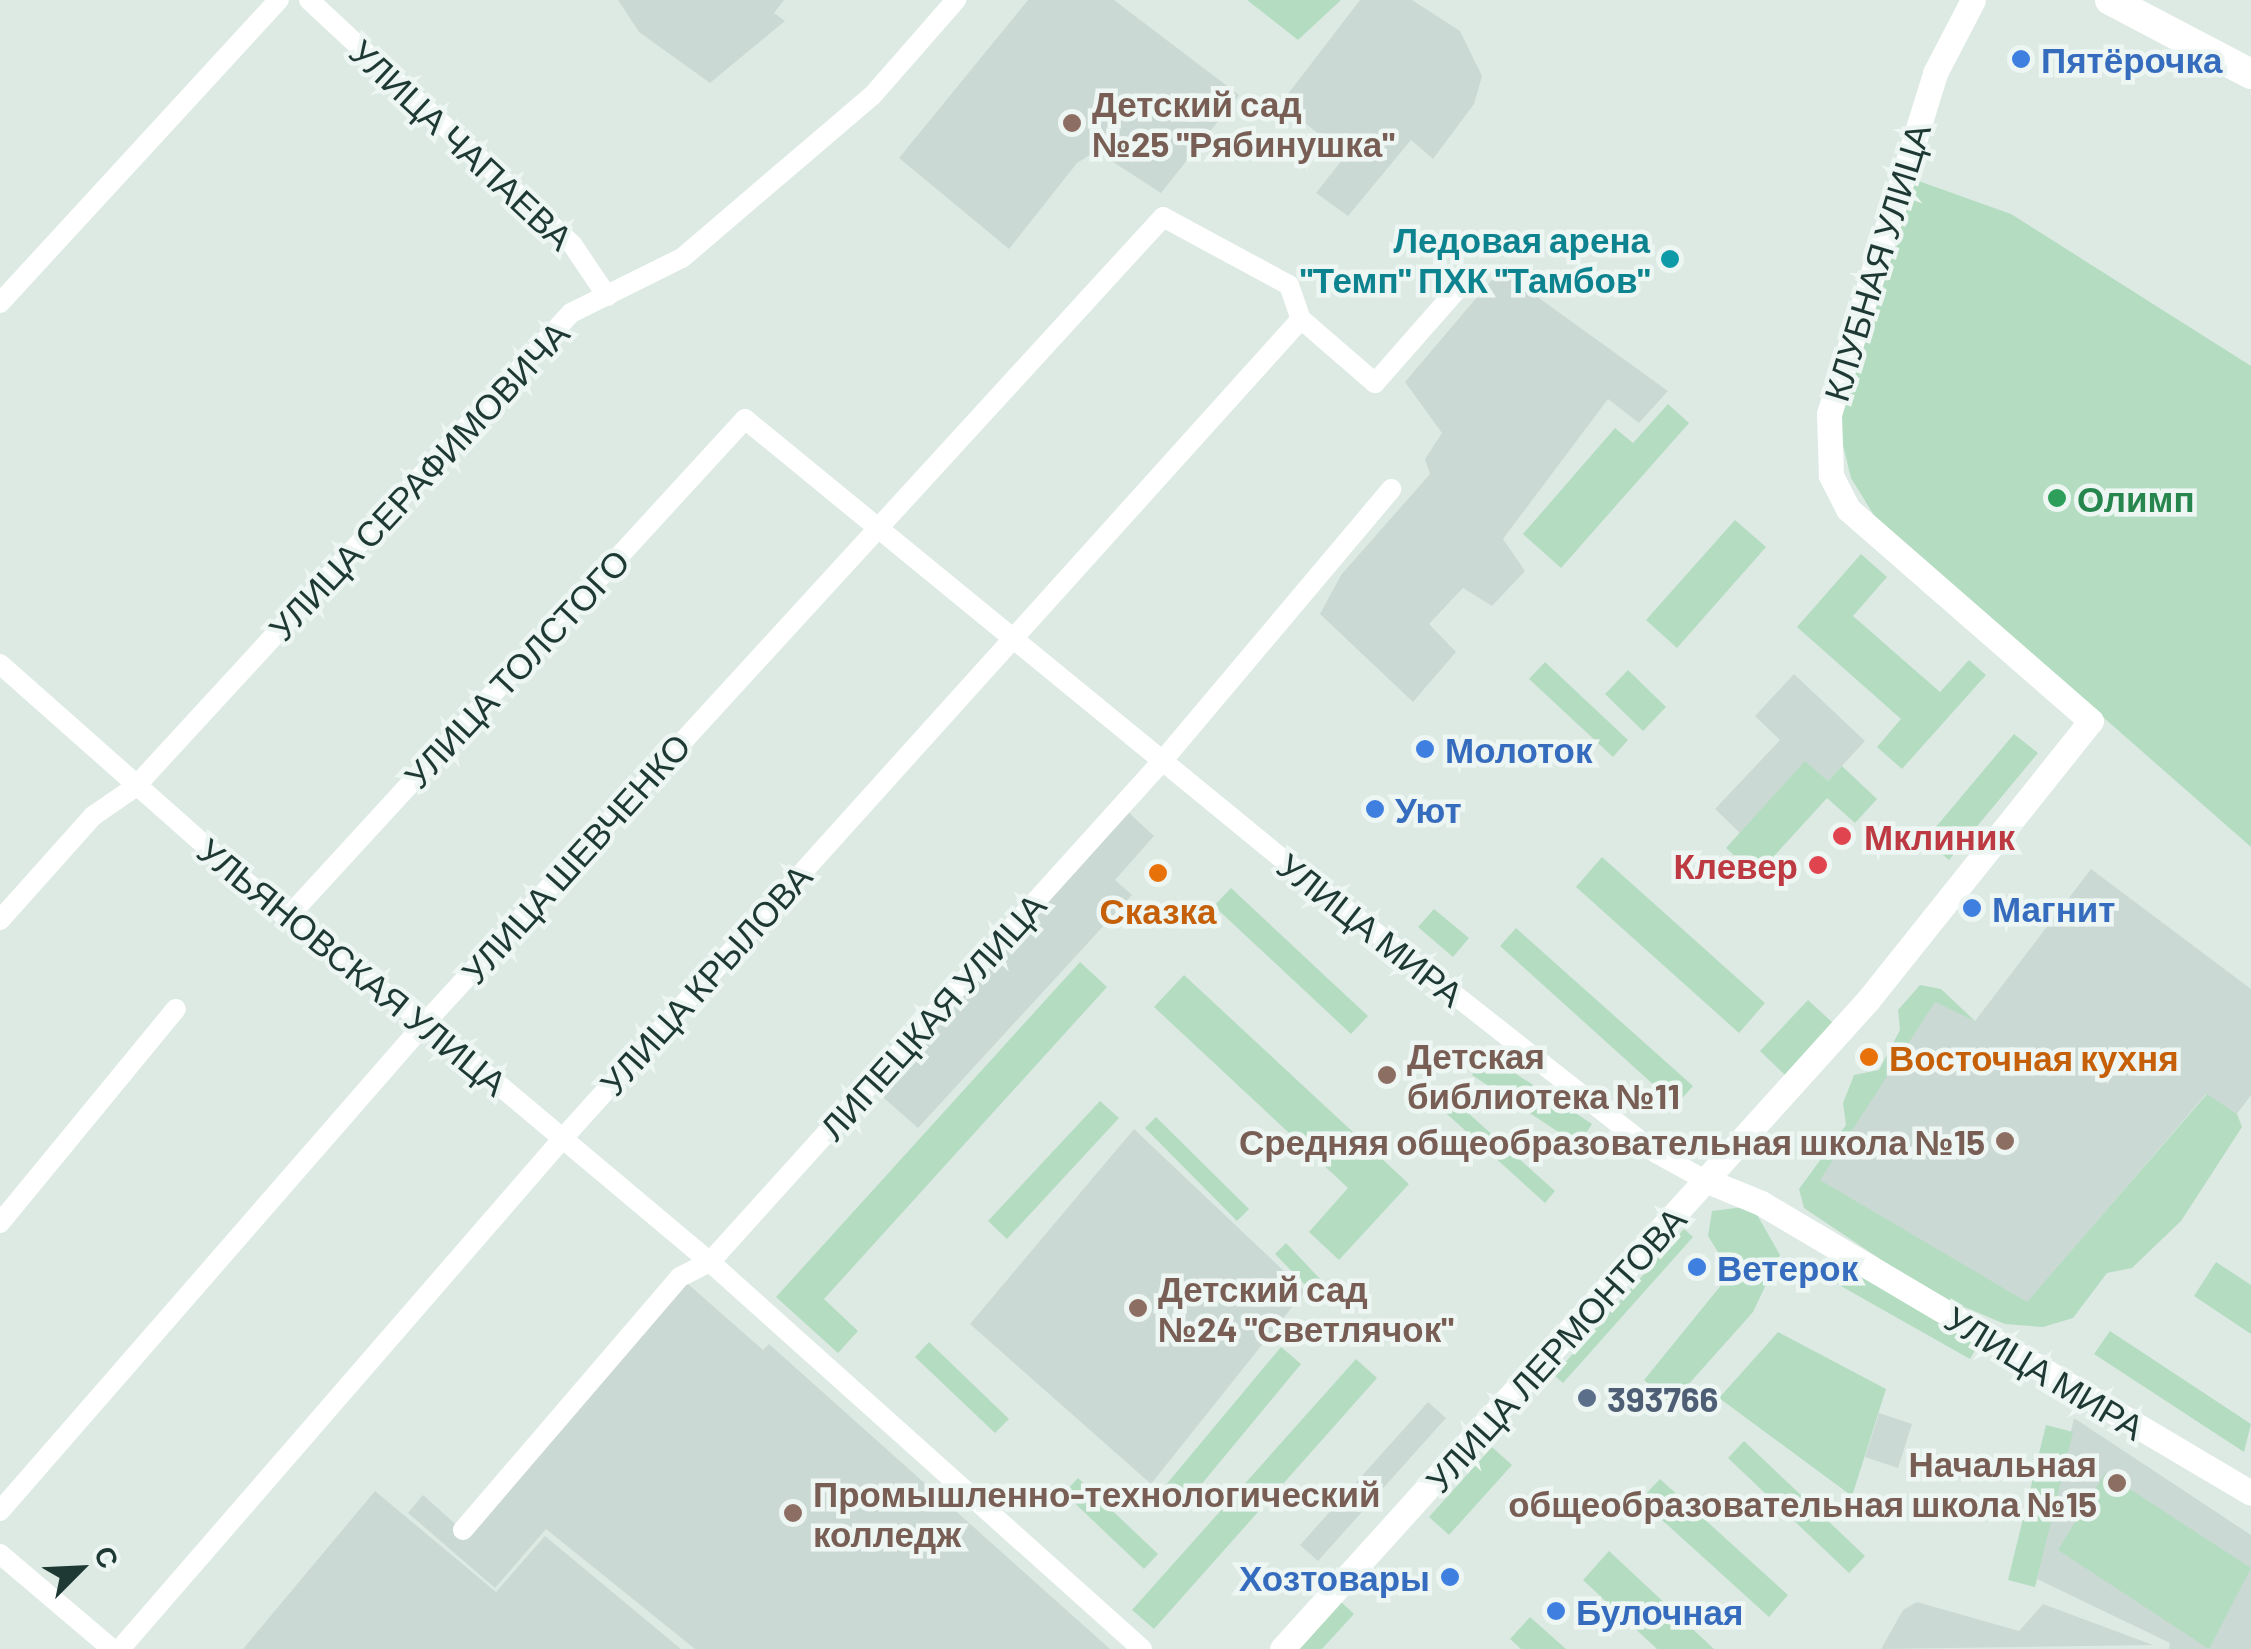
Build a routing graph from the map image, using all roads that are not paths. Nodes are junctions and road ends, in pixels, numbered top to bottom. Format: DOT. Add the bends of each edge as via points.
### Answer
graph roads {
  1 [pos="280,0"];
  2 [pos="309,0"];
  3 [pos="956,0"];
  4 [pos="1972,0"];
  5 [pos="2110,0"];
  6 [pos="2251,74"];
  7 [pos="1462,284"];
  8 [pos="606,296"];
  9 [pos="0,303"];
  10 [pos="1301,319"];
  11 [pos="745,419"];
  12 [pos="1391,489"];
  13 [pos="878,526"];
  14 [pos="1013,633"];
  15 [pos="1,667"];
  16 [pos="2091,720"];
  17 [pos="1164,758"];
  18 [pos="136,787"];
  19 [pos="288,918"];
  20 [pos="0,920"];
  21 [pos="176,1010"];
  22 [pos="424,1023"];
  23 [pos="564,1137"];
  24 [pos="1705,1180"];
  25 [pos="0,1223"];
  26 [pos="710,1262"];
  27 [pos="2251,1492"];
  28 [pos="0,1511"];
  29 [pos="462,1530"];
  30 [pos="0,1554"];
  31 [pos="112,1649"];
  32 [pos="120,1649"];
  33 [pos="1142,1649"];
  34 [pos="1282,1649"];
  1 -- 9 [label="street"];
  2 -- 8 [label="street, УЛИЦА ЧАПАЕВА" via="572,244"];
  3 -- 8 [label="street, УЛИЦА СЕРАФИМОВИЧА" via="872,96 682,258"];
  4 -- 16 [label="street, КЛУБНАЯ УЛИЦА" via="1934,72 1829,414 1831,475 1848,509"];
  5 -- 6 [label="main road"];
  7 -- 10 [label="street" via="1375,383"];
  8 -- 18 [label="street, УЛИЦА СЕРАФИМОВИЧА" via="571,313"];
  10 -- 13 [label="street, УЛИЦА ШЕВЧЕНКО" via="1289,286 1163,217"];
  10 -- 14 [label="street, УЛИЦА КРЫЛОВА"];
  11 -- 13 [label="street, УЛИЦА МИРА" via="830,494"];
  11 -- 19 [label="street, УЛИЦА ТОЛСТОГО"];
  12 -- 17 [label="street, ЛИПЕЦКАЯ УЛИЦА"];
  13 -- 14 [label="street, УЛИЦА МИРА"];
  13 -- 22 [label="street, УЛИЦА ШЕВЧЕНКО"];
  14 -- 17 [label="street, УЛИЦА МИРА"];
  14 -- 23 [label="street, УЛИЦА КРЫЛОВА"];
  15 -- 18 [label="street, УЛЬЯНОВСКАЯ УЛИЦА"];
  16 -- 24 [label="street, УЛИЦА ЛЕРМОНТОВА" via="1868,1000"];
  17 -- 24 [label="street, УЛИЦА МИРА" via="1641,1141"];
  17 -- 26 [label="street, ЛИПЕЦКАЯ УЛИЦА"];
  18 -- 19 [label="street, УЛЬЯНОВСКАЯ УЛИЦА"];
  18 -- 20 [label="street, УЛИЦА СЕРАФИМОВИЧА" via="93,816"];
  19 -- 22 [label="street, УЛЬЯНОВСКАЯ УЛИЦА"];
  21 -- 25 [label="street"];
  22 -- 23 [label="street, УЛЬЯНОВСКАЯ УЛИЦА"];
  22 -- 28 [label="street, УЛИЦА ШЕВЧЕНКО"];
  23 -- 26 [label="street, УЛЬЯНОВСКАЯ УЛИЦА"];
  23 -- 32 [label="street, УЛИЦА КРЫЛОВА"];
  24 -- 27 [label="street, УЛИЦА МИРА" via="1760,1202"];
  24 -- 34 [label="street, УЛИЦА ЛЕРМОНТОВА"];
  26 -- 29 [label="street, ЛИПЕЦКАЯ УЛИЦА" via="680,1276"];
  26 -- 33 [label="street, УЛЬЯНОВСКАЯ УЛИЦА"];
  30 -- 31 [label="street"];
}
